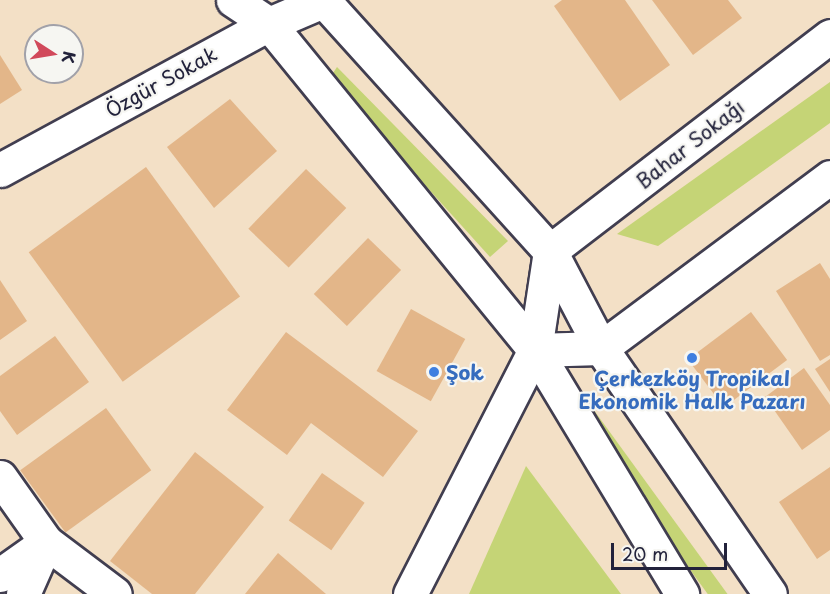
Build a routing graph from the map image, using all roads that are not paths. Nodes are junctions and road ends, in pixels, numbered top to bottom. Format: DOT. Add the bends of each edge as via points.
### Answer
graph roads {
  1 [pos="233,0"];
  2 [pos="324,1"];
  3 [pos="269,24"];
  4 [pos="830,36"];
  5 [pos="0,170"];
  6 [pos="830,177"];
  7 [pos="550,251"];
  8 [pos="601,348"];
  9 [pos="534,350"];
  10 [pos="0,477"];
  11 [pos="46,543"];
  12 [pos="0,575"];
  13 [pos="22,594"];
  14 [pos="115,594"];
  15 [pos="410,594"];
  16 [pos="682,594"];
  17 [pos="770,594"];
  1 -- 3 [label="street"];
  2 -- 3 [label="street, Özgür Sokak"];
  2 -- 7 [label="street"];
  3 -- 5 [label="street, Özgür Sokak"];
  3 -- 9 [label="street"];
  4 -- 7 [label="street, Bahar Sokağı"];
  6 -- 8 [label="street"];
  7 -- 8 [label="street"];
  7 -- 9 [label="street"];
  8 -- 9 [label="street"];
  8 -- 17 [label="street"];
  9 -- 15 [label="street"];
  9 -- 16 [label="street"];
  10 -- 11 [label="street"];
  11 -- 12 [label="street"];
  11 -- 13 [label="street"];
  11 -- 14 [label="street"];
}
